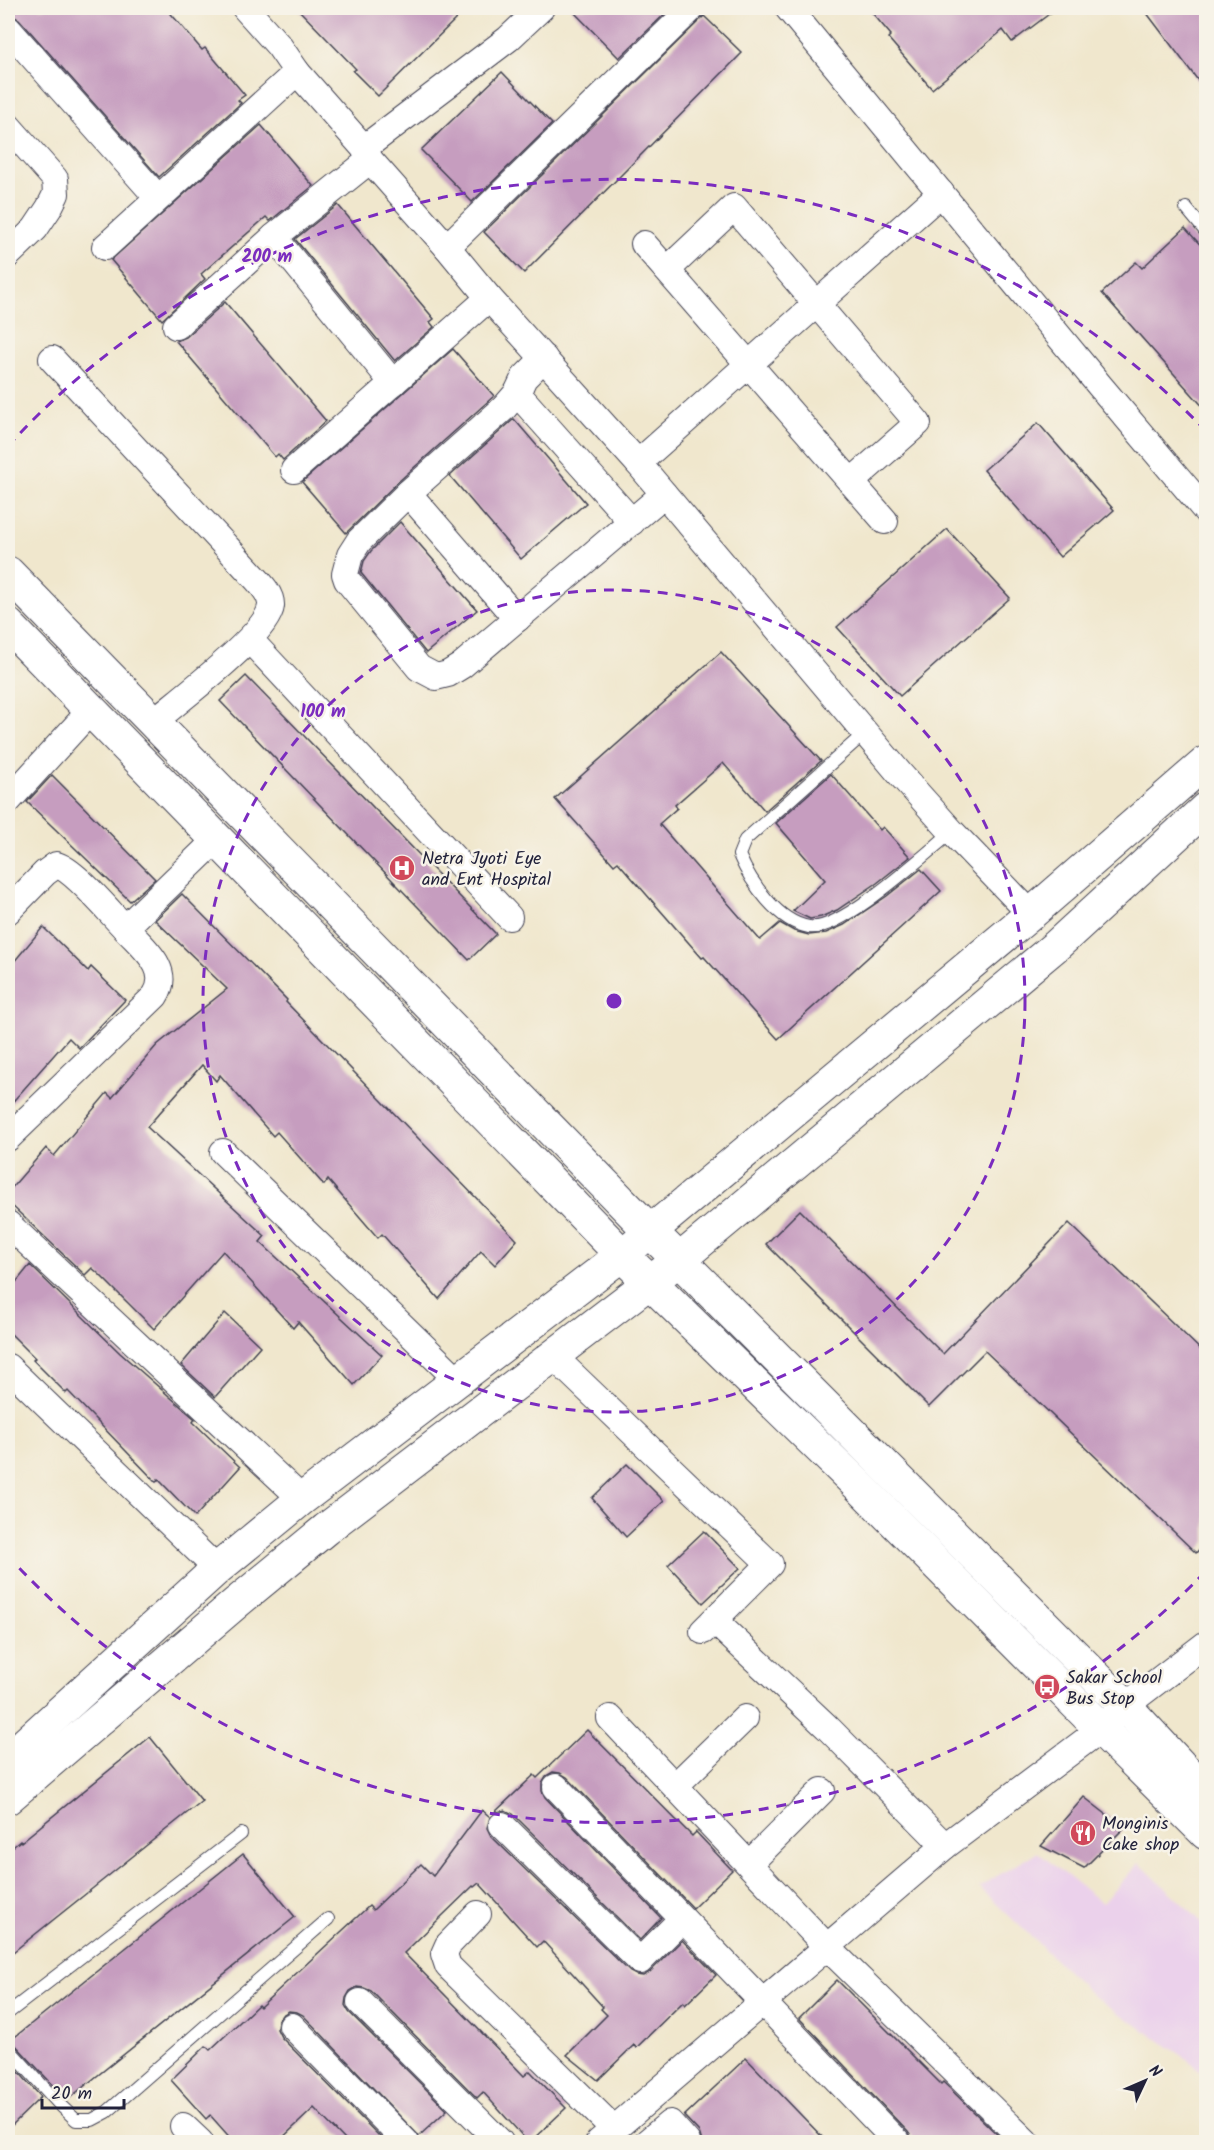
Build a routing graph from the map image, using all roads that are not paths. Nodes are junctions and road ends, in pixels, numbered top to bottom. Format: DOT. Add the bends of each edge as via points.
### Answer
graph roads {
  1 [pos="245,8"];
  2 [pos="541,8"];
  3 [pos="692,8"];
  4 [pos="788,8"];
  5 [pos="8,29"];
  6 [pos="297,72"];
  7 [pos="8,126"];
  8 [pos="367,154"];
  9 [pos="941,193"];
  10 [pos="158,198"];
  11 [pos="1186,208"];
  12 [pos="1206,232"];
  13 [pos="274,237"];
  14 [pos="12,241"];
  15 [pos="644,243"];
  16 [pos="105,247"];
  17 [pos="447,247"];
  18 [pos="667,270"];
  19 [pos="489,298"];
  20 [pos="816,304"];
  21 [pos="176,326"];
  22 [pos="544,358"];
  23 [pos="52,359"];
  24 [pos="749,364"];
  25 [pos="393,383"];
  26 [pos="517,393"];
  27 [pos="638,463"];
  28 [pos="294,470"];
  29 [pos="851,482"];
  30 [pos="408,493"];
  31 [pos="664,494"];
  32 [pos="1206,511"];
  33 [pos="885,521"];
  34 [pos="632,522"];
  35 [pos="8,573"];
  36 [pos="517,619"];
  37 [pos="8,625"];
  38 [pos="250,640"];
  39 [pos="91,710"];
  40 [pos="153,722"];
  41 [pos="866,732"];
  42 [pos="1206,762"];
  43 [pos="8,801"];
  44 [pos="1206,808"];
  45 [pos="952,832"];
  46 [pos="216,840"];
  47 [pos="8,911"];
  48 [pos="1031,914"];
  49 [pos="509,917"];
  50 [pos="125,928"];
  51 [pos="8,1138"];
  52 [pos="223,1152"];
  53 [pos="8,1224"];
  54 [pos="650,1231"];
  55 [pos="622,1255"];
  56 [pos="680,1260"];
  57 [pos="649,1283"];
  58 [pos="553,1356"];
  59 [pos="8,1367"];
  60 [pos="458,1380"];
  61 [pos="302,1499"];
  62 [pos="218,1569"];
  63 [pos="1206,1644"];
  64 [pos="1125,1706"];
  65 [pos="610,1718"];
  66 [pos="745,1718"];
  67 [pos="1101,1729"];
  68 [pos="8,1759"];
  69 [pos="675,1786"];
  70 [pos="556,1787"];
  71 [pos="822,1791"];
  72 [pos="1206,1793"];
  73 [pos="8,1798"];
  74 [pos="502,1825"];
  75 [pos="1206,1833"];
  76 [pos="241,1834"];
  77 [pos="945,1846"];
  78 [pos="749,1864"];
  79 [pos="477,1914"];
  80 [pos="328,1919"];
  81 [pos="682,1919"];
  82 [pos="827,1947"];
  83 [pos="360,2002"];
  84 [pos="762,2003"];
  85 [pos="8,2013"];
  86 [pos="292,2026"];
  87 [pos="8,2048"];
  88 [pos="607,2136"];
  89 [pos="406,2142"];
  90 [pos="500,2142"];
  91 [pos="647,2142"];
  92 [pos="687,2142"];
  93 [pos="897,2142"];
  94 [pos="1026,2142"];
  1 -- 6 [label="street"];
  2 -- 8 [label="street"];
  3 -- 17 [label="street"];
  4 -- 9 [label="street"];
  5 -- 10 [label="street"];
  6 -- 8 [label="street"];
  6 -- 10 [label="street"];
  7 -- 14 [label="street" via="55,179 56,194 34,229"];
  8 -- 13 [label="street"];
  8 -- 17 [label="street"];
  9 -- 20 [label="street"];
  9 -- 32 [label="street"];
  10 -- 16 [label="street"];
  11 -- 12 [label="lane"];
  13 -- 21 [label="street"];
  13 -- 25 [label="street"];
  15 -- 18 [label="street"];
  17 -- 19 [label="street"];
  18 -- 20 [label="street" via="734,207"];
  18 -- 24 [label="street"];
  19 -- 22 [label="street"];
  19 -- 25 [label="street"];
  20 -- 24 [label="street"];
  20 -- 29 [label="street" via="918,423"];
  22 -- 26 [label="street" via="524,378"];
  22 -- 27 [label="street"];
  23 -- 38 [label="street" via="265,590 271,605 265,621"];
  24 -- 27 [label="street"];
  24 -- 29 [label="street"];
  25 -- 28 [label="street"];
  26 -- 30 [label="street"];
  26 -- 34 [label="street"];
  27 -- 31 [label="street"];
  29 -- 33 [label="street"];
  30 -- 36 [label="street"];
  30 -- 36 [label="street" via="359,541 345,574 363,602 419,668 436,677 448,674"];
  31 -- 34 [label="street"];
  31 -- 41 [label="street"];
  34 -- 36 [label="street"];
  35 -- 40 [label="main road"];
  37 -- 39 [label="main road"];
  38 -- 40 [label="street"];
  38 -- 49 [label="street"];
  39 -- 43 [label="street"];
  39 -- 46 [label="main road"];
  40 -- 54 [label="main road"];
  41 -- 45 [label="street"];
  41 -- 45 [label="lane" via="745,840 739,855 747,875 783,917 811,928 835,922"];
  42 -- 48 [label="street"];
  44 -- 56 [label="street" via="1057,945"];
  45 -- 48 [label="street"];
  46 -- 50 [label="street"];
  46 -- 55 [label="main road"];
  47 -- 50 [label="street" via="56,865 80,881"];
  48 -- 54 [label="street"];
  50 -- 51 [label="street" via="157,965 161,987"];
  52 -- 60 [label="street"];
  53 -- 61 [label="street"];
  54 -- 55 [label="street"];
  54 -- 56 [label="main road"];
  55 -- 57 [label="main road"];
  55 -- 60 [label="street"];
  56 -- 57 [label="street"];
  56 -- 64 [label="main road"];
  57 -- 58 [label="street"];
  57 -- 67 [label="main road"];
  58 -- 73 [label="street" via="317,1537"];
  58 -- 77 [label="street" via="770,1564 713,1630 827,1727"];
  59 -- 62 [label="street"];
  60 -- 61 [label="street"];
  61 -- 62 [label="street"];
  62 -- 68 [label="street"];
  63 -- 64 [label="street"];
  64 -- 67 [label="street"];
  64 -- 72 [label="main road"];
  65 -- 69 [label="street"];
  66 -- 69 [label="street"];
  67 -- 75 [label="main road"];
  67 -- 77 [label="street"];
  69 -- 78 [label="street"];
  70 -- 81 [label="street"];
  71 -- 78 [label="street"];
  74 -- 81 [label="street" via="640,1961"];
  76 -- 85 [label="lane"];
  77 -- 82 [label="street"];
  78 -- 82 [label="street"];
  79 -- 88 [label="street" via="448,1945 444,1954 448,1966"];
  80 -- 87 [label="lane" via="107,2112 92,2120 76,2120"];
  81 -- 84 [label="street"];
  82 -- 84 [label="street"];
  82 -- 94 [label="street"];
  83 -- 90 [label="street"];
  84 -- 88 [label="street"];
  84 -- 93 [label="street"];
  86 -- 89 [label="street"];
  91 -- 92 [label="street" via="670,2123"];
}
